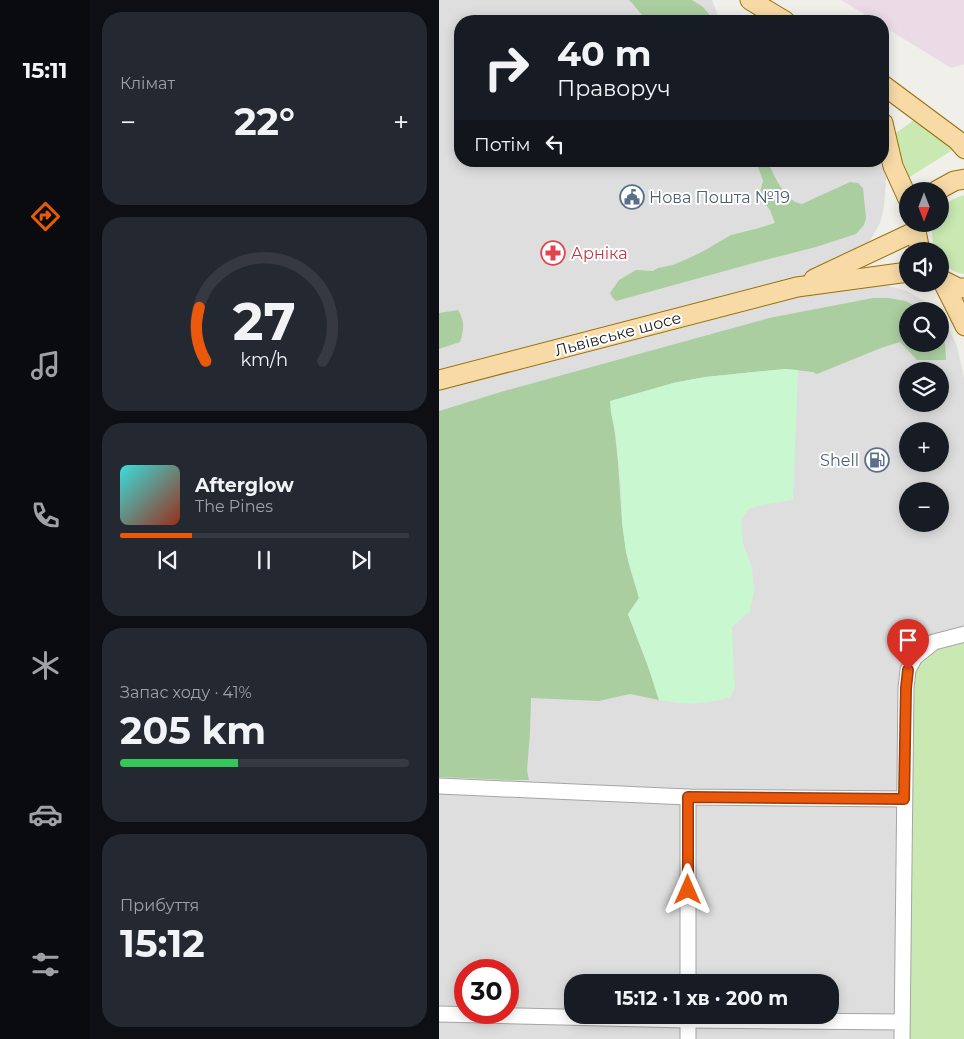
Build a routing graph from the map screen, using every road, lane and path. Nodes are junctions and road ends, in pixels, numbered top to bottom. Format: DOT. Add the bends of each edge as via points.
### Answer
graph roads {
  1 [pos="751,0"];
  2 [pos="775,15"];
  3 [pos="889,89"];
  4 [pos="889,149"];
  5 [pos="964,149"];
  6 [pos="964,179"];
  7 [pos="900,182"];
  8 [pos="949,184"];
  9 [pos="909,232"];
  10 [pos="899,273"];
  11 [pos="949,284"];
  12 [pos="797,287"];
  13 [pos="964,288"];
  14 [pos="947,292"];
  15 [pos="964,326"];
  16 [pos="439,380"];
  17 [pos="964,634"];
  18 [pos="439,786"];
  19 [pos="688,797"];
  20 [pos="904,799"];
  21 [pos="688,974"];
  22 [pos="439,1014"];
  23 [pos="564,1016"];
  24 [pos="839,1021"];
  25 [pos="902,1022"];
  26 [pos="688,1024"];
  27 [pos="687,1039"];
  28 [pos="902,1039"];
  1 -- 2 [label="main road"];
  3 -- 5 [label="main road" via="957,140"];
  4 -- 7 [label="main road"];
  6 -- 8 [label="main road"];
  9 -- 12 [label="main road, Львівське шосе"];
  10 -- 12 [label="main road, Львівське шосе"];
  11 -- 13 [label="main road"];
  12 -- 16 [label="main road, Львівське шосе"];
  14 -- 15 [label="main road"];
  17 -- 20 [label="street" via="934,642 915,657 908,670"];
  18 -- 19 [label="street"];
  19 -- 20 [label="street"];
  19 -- 21 [label="street"];
  20 -- 25 [label="street"];
  22 -- 23 [label="street"];
  24 -- 25 [label="street"];
  25 -- 28 [label="street"];
  26 -- 27 [label="street"];
}
